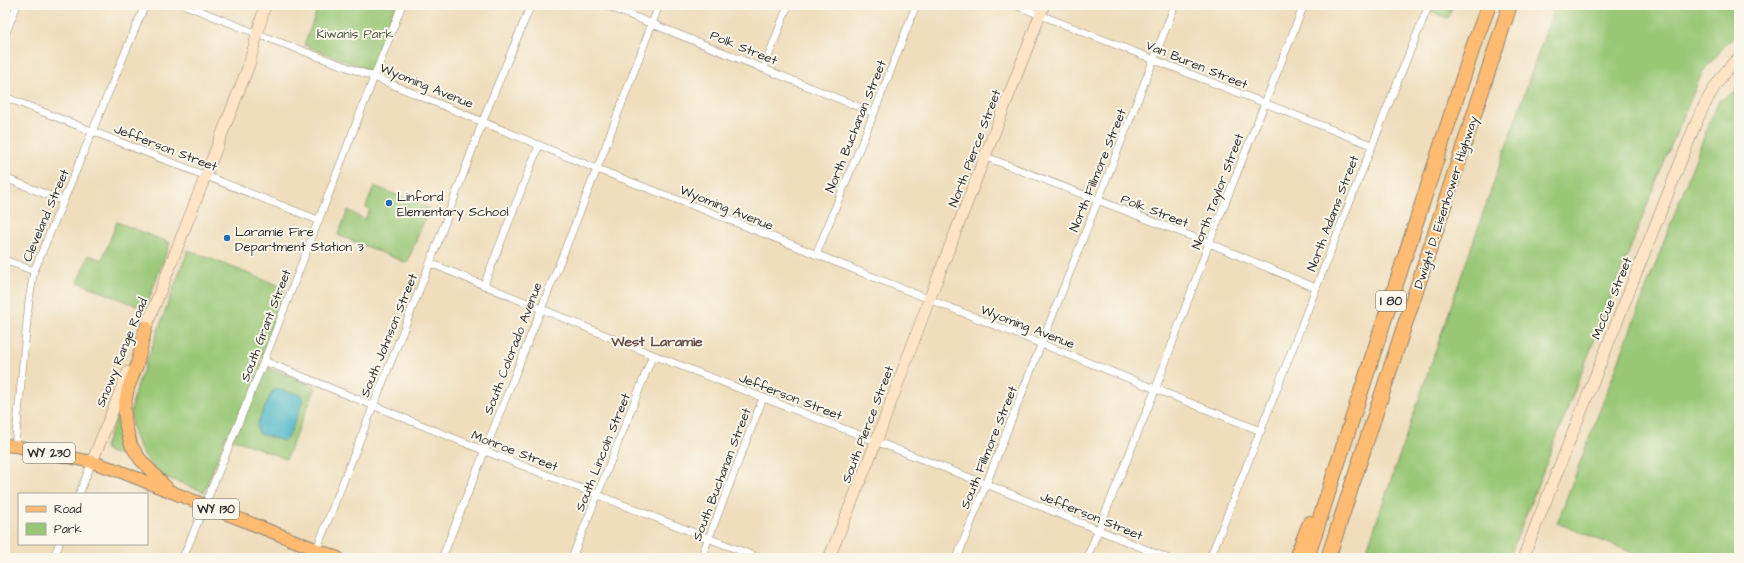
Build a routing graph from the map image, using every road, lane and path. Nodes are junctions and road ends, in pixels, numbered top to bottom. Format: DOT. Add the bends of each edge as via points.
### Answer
graph roads {
  1 [pos="17,5"];
  2 [pos="145,5"];
  3 [pos="184,5"];
  4 [pos="265,5"];
  5 [pos="402,5"];
  6 [pos="531,5"];
  7 [pos="605,5"];
  8 [pos="659,5"];
  9 [pos="788,5"];
  10 [pos="916,5"];
  11 [pos="1015,5"];
  12 [pos="1175,5"];
  13 [pos="1304,5"];
  14 [pos="1429,5"];
  15 [pos="1489,5"];
  16 [pos="1508,8"];
  17 [pos="1042,10"];
  18 [pos="652,24"];
  19 [pos="259,34"];
  20 [pos="5,35"];
  21 [pos="1739,57"];
  22 [pos="1154,60"];
  23 [pos="764,68"];
  24 [pos="374,76"];
  25 [pos="5,97"];
  26 [pos="1264,103"];
  27 [pos="874,113"];
  28 [pos="483,121"];
  29 [pos="92,132"];
  30 [pos="538,145"];
  31 [pos="1371,146"];
  32 [pos="986,157"];
  33 [pos="597,169"];
  34 [pos="207,175"];
  35 [pos="5,178"];
  36 [pos="63,202"];
  37 [pos="1098,202"];
  38 [pos="318,220"];
  39 [pos="1209,243"];
  40 [pos="816,255"];
  41 [pos="5,260"];
  42 [pos="430,263"];
  43 [pos="34,271"];
  44 [pos="484,285"];
  45 [pos="1316,288"];
  46 [pos="929,300"];
  47 [pos="540,309"];
  48 [pos="146,327"];
  49 [pos="1041,344"];
  50 [pos="653,355"];
  51 [pos="264,361"];
  52 [pos="1387,383"];
  53 [pos="1156,388"];
  54 [pos="763,398"];
  55 [pos="372,406"];
  56 [pos="1356,410"];
  57 [pos="1261,431"];
  58 [pos="876,442"];
  59 [pos="10,446"];
  60 [pos="484,451"];
  61 [pos="92,462"];
  62 [pos="986,484"];
  63 [pos="170,490"];
  64 [pos="79,493"];
  65 [pos="598,495"];
  66 [pos="204,504"];
  67 [pos="1098,531"];
  68 [pos="709,538"];
  69 [pos="59,545"];
  70 [pos="315,554"];
  71 [pos="54,558"];
  72 [pos="183,558"];
  73 [pos="338,558"];
  74 [pos="442,558"];
  75 [pos="572,558"];
  76 [pos="701,558"];
  77 [pos="759,558"];
  78 [pos="829,558"];
  79 [pos="957,558"];
  80 [pos="1087,558"];
  81 [pos="1167,558"];
  82 [pos="1210,558"];
  83 [pos="1296,558"];
  84 [pos="1307,558"];
  85 [pos="1328,558"];
  86 [pos="1337,558"];
  87 [pos="1523,558"];
  1 -- 20 [label="street"];
  2 -- 29 [label="street, Cleveland Street"];
  3 -- 19 [label="street, Wyoming Avenue"];
  4 -- 19 [label="main road, Snowy Range Road / WY 130"];
  5 -- 24 [label="street, South Grant Street"];
  6 -- 28 [label="street, South Johnson Street"];
  7 -- 18 [label="street, Polk Street"];
  8 -- 18 [label="street, South Colorado Avenue"];
  9 -- 23 [label="street"];
  10 -- 27 [label="street, North Buchanan Street"];
  11 -- 17 [label="street, Van Buren Street"];
  12 -- 22 [label="street, North Fillmore Street"];
  13 -- 26 [label="street, North Taylor Street"];
  14 -- 31 [label="street, North Adams Street"];
  15 -- 56 [label="highway, Dwight D. Eisenhower Highway / I 80" via="1474,44"];
  16 -- 52 [label="highway, Dwight D. Eisenhower Highway / I 80"];
  17 -- 22 [label="street, Van Buren Street"];
  17 -- 32 [label="main road, North Pierce Street"];
  18 -- 23 [label="street, Polk Street"];
  18 -- 33 [label="street, South Colorado Avenue"];
  19 -- 24 [label="street, Wyoming Avenue"];
  19 -- 34 [label="main road, Snowy Range Road / WY 130"];
  21 -- 87 [label="main road, McCue Street" via="1711,92 1694,128"];
  22 -- 26 [label="street, Van Buren Street"];
  22 -- 37 [label="street, North Fillmore Street"];
  23 -- 27 [label="street, Polk Street"];
  24 -- 28 [label="street, Wyoming Avenue"];
  24 -- 38 [label="street, South Grant Street"];
  25 -- 29 [label="street, Jefferson Street"];
  26 -- 31 [label="street, Van Buren Street"];
  26 -- 39 [label="street, North Taylor Street"];
  27 -- 40 [label="street, North Buchanan Street"];
  28 -- 30 [label="street, Wyoming Avenue"];
  28 -- 42 [label="street, South Johnson Street"];
  29 -- 34 [label="street, Jefferson Street"];
  29 -- 36 [label="street, Cleveland Street"];
  30 -- 33 [label="street, Wyoming Avenue"];
  30 -- 44 [label="street"];
  31 -- 45 [label="street, North Adams Street"];
  32 -- 37 [label="street, Polk Street"];
  32 -- 46 [label="main road, North Pierce Street"];
  33 -- 40 [label="street, Wyoming Avenue"];
  33 -- 47 [label="street, South Colorado Avenue"];
  34 -- 38 [label="street, Jefferson Street"];
  34 -- 48 [label="main road, Snowy Range Road / WY 130"];
  35 -- 36 [label="street"];
  36 -- 43 [label="street, Cleveland Street"];
  37 -- 39 [label="street, Polk Street"];
  37 -- 49 [label="street, North Fillmore Street"];
  38 -- 51 [label="street, South Grant Street"];
  39 -- 45 [label="street, Polk Street"];
  39 -- 53 [label="street, North Taylor Street"];
  40 -- 46 [label="street, Wyoming Avenue"];
  41 -- 43 [label="street"];
  42 -- 44 [label="street, Jefferson Street"];
  42 -- 55 [label="street, South Johnson Street"];
  43 -- 59 [label="street, Cleveland Street"];
  44 -- 47 [label="street, Jefferson Street"];
  45 -- 57 [label="street, North Adams Street"];
  46 -- 49 [label="street, Wyoming Avenue"];
  46 -- 58 [label="main road, South Pierce Street"];
  47 -- 50 [label="street, Jefferson Street"];
  47 -- 60 [label="street, South Colorado Avenue"];
  48 -- 61 [label="main road, Snowy Range Road / WY 130"];
  48 -- 63 [label="main road, WY 130" via="137,365 128,388 124,408 126,426 131,445 140,459"];
  49 -- 53 [label="street, Wyoming Avenue"];
  49 -- 62 [label="street, South Fillmore Street"];
  50 -- 54 [label="street, Jefferson Street"];
  50 -- 65 [label="street, South Lincoln Street"];
  51 -- 55 [label="street, Monroe Street"];
  51 -- 66 [label="street, South Grant Street"];
  52 -- 85 [label="highway, Dwight D. Eisenhower Highway / I 80"];
  52 -- 86 [label="highway"];
  53 -- 57 [label="street, Wyoming Avenue"];
  53 -- 67 [label="street, North Taylor Street"];
  54 -- 58 [label="street, Jefferson Street"];
  54 -- 68 [label="street, South Buchanan Street"];
  55 -- 60 [label="street, Monroe Street"];
  55 -- 70 [label="street, South Johnson Street"];
  56 -- 83 [label="highway"];
  56 -- 84 [label="highway, Dwight D. Eisenhower Highway / I 80"];
  57 -- 82 [label="street, North Adams Street"];
  58 -- 62 [label="street, Jefferson Street"];
  58 -- 78 [label="main road, South Pierce Street"];
  59 -- 61 [label="main road, WY 230"];
  60 -- 65 [label="street, Monroe Street"];
  60 -- 74 [label="street, South Colorado Avenue"];
  61 -- 63 [label="main road, WY 130"];
  61 -- 64 [label="street"];
  62 -- 67 [label="street, Jefferson Street"];
  62 -- 79 [label="street, South Fillmore Street"];
  63 -- 66 [label="main road, WY 130"];
  65 -- 68 [label="street, Monroe Street"];
  65 -- 75 [label="street, South Lincoln Street"];
  66 -- 70 [label="main road, WY 130"];
  66 -- 72 [label="street, South Grant Street"];
  67 -- 80 [label="street, North Taylor Street"];
  67 -- 81 [label="street, Jefferson Street"];
  68 -- 76 [label="street, South Buchanan Street"];
  68 -- 77 [label="street, Monroe Street"];
  69 -- 71 [label="street"];
  70 -- 73 [label="main road, WY 130"];
}
